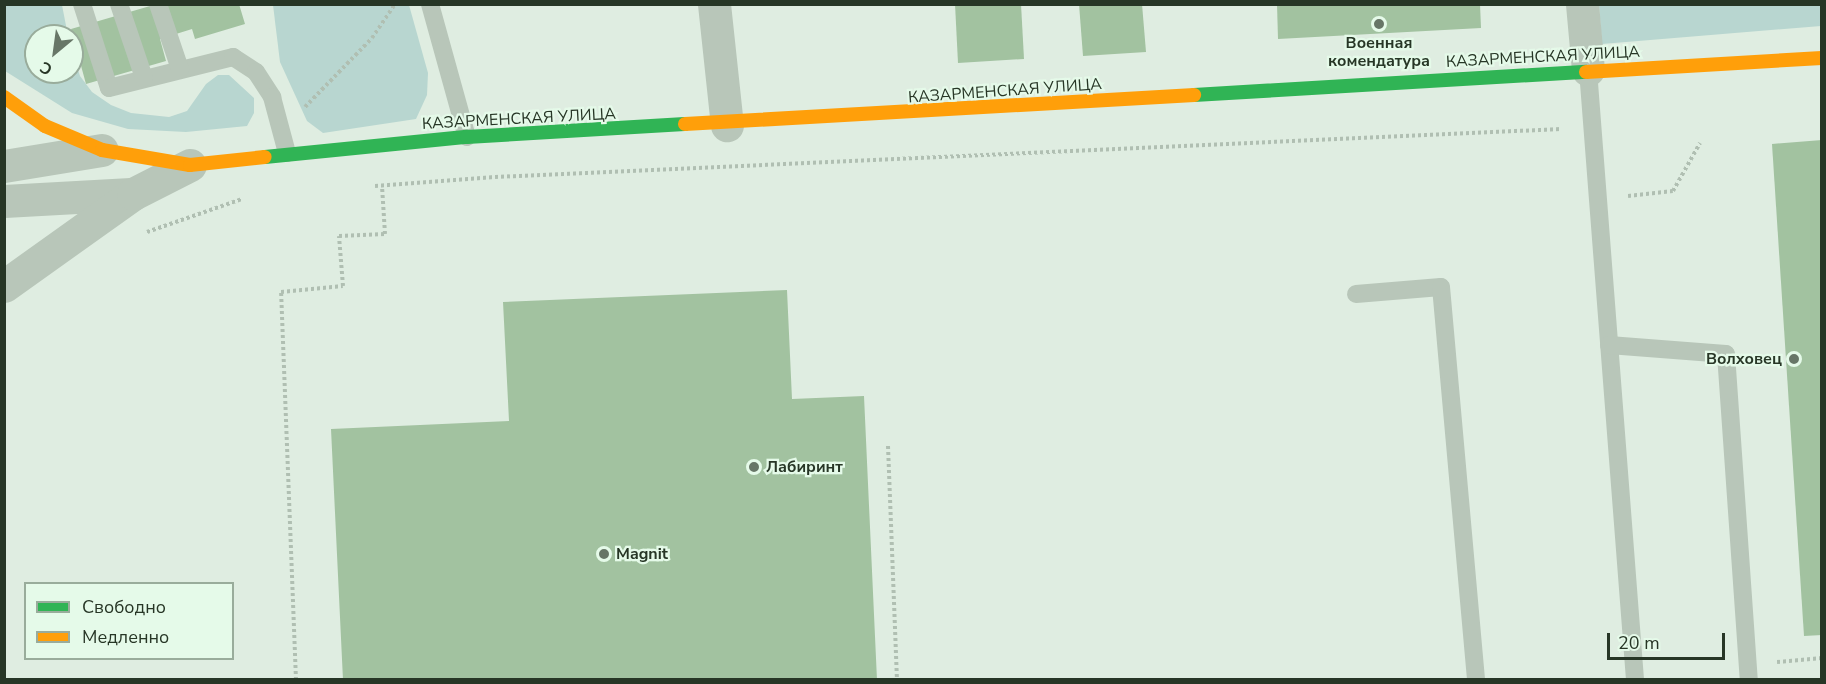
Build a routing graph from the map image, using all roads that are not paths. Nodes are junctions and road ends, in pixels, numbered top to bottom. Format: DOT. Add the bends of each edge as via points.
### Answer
graph roads {
  1 [pos="82,4"];
  2 [pos="119,4"];
  3 [pos="158,4"];
  4 [pos="430,4"];
  5 [pos="714,4"];
  6 [pos="1582,4"];
  7 [pos="1821,58"];
  8 [pos="180,69"];
  9 [pos="1588,70"];
  10 [pos="144,78"];
  11 [pos="4,97"];
  12 [pos="727,125"];
  13 [pos="467,137"];
  14 [pos="102,150"];
  15 [pos="286,153"];
  16 [pos="4,165"];
  17 [pos="190,165"];
  18 [pos="133,194"];
  19 [pos="4,201"];
  20 [pos="4,286"];
  21 [pos="1356,294"];
  22 [pos="1609,345"];
  23 [pos="1749,672"];
  24 [pos="1476,680"];
  25 [pos="1635,680"];
  1 -- 10 [label="lane" via="109,88"];
  2 -- 10 [label="lane"];
  3 -- 8 [label="lane"];
  4 -- 13 [label="lane"];
  5 -- 12 [label="street"];
  6 -- 9 [label="street"];
  7 -- 9 [label="street, КАЗАРМЕНСКАЯ УЛИЦА"];
  8 -- 10 [label="lane"];
  8 -- 15 [label="lane" via="224,57 242,62 256,72 272,97"];
  9 -- 12 [label="street, КАЗАРМЕНСКАЯ УЛИЦА"];
  9 -- 22 [label="lane"];
  11 -- 14 [label="street, КАЗАРМЕНСКАЯ УЛИЦА" via="45,126"];
  12 -- 13 [label="street, КАЗАРМЕНСКАЯ УЛИЦА"];
  13 -- 15 [label="street, КАЗАРМЕНСКАЯ УЛИЦА"];
  14 -- 16 [label="street"];
  14 -- 17 [label="street, КАЗАРМЕНСКАЯ УЛИЦА"];
  15 -- 17 [label="street, КАЗАРМЕНСКАЯ УЛИЦА"];
  17 -- 18 [label="street"];
  18 -- 19 [label="street"];
  18 -- 20 [label="street"];
  21 -- 24 [label="lane" via="1441,287"];
  22 -- 23 [label="lane" via="1726,354"];
  22 -- 25 [label="lane"];
}
